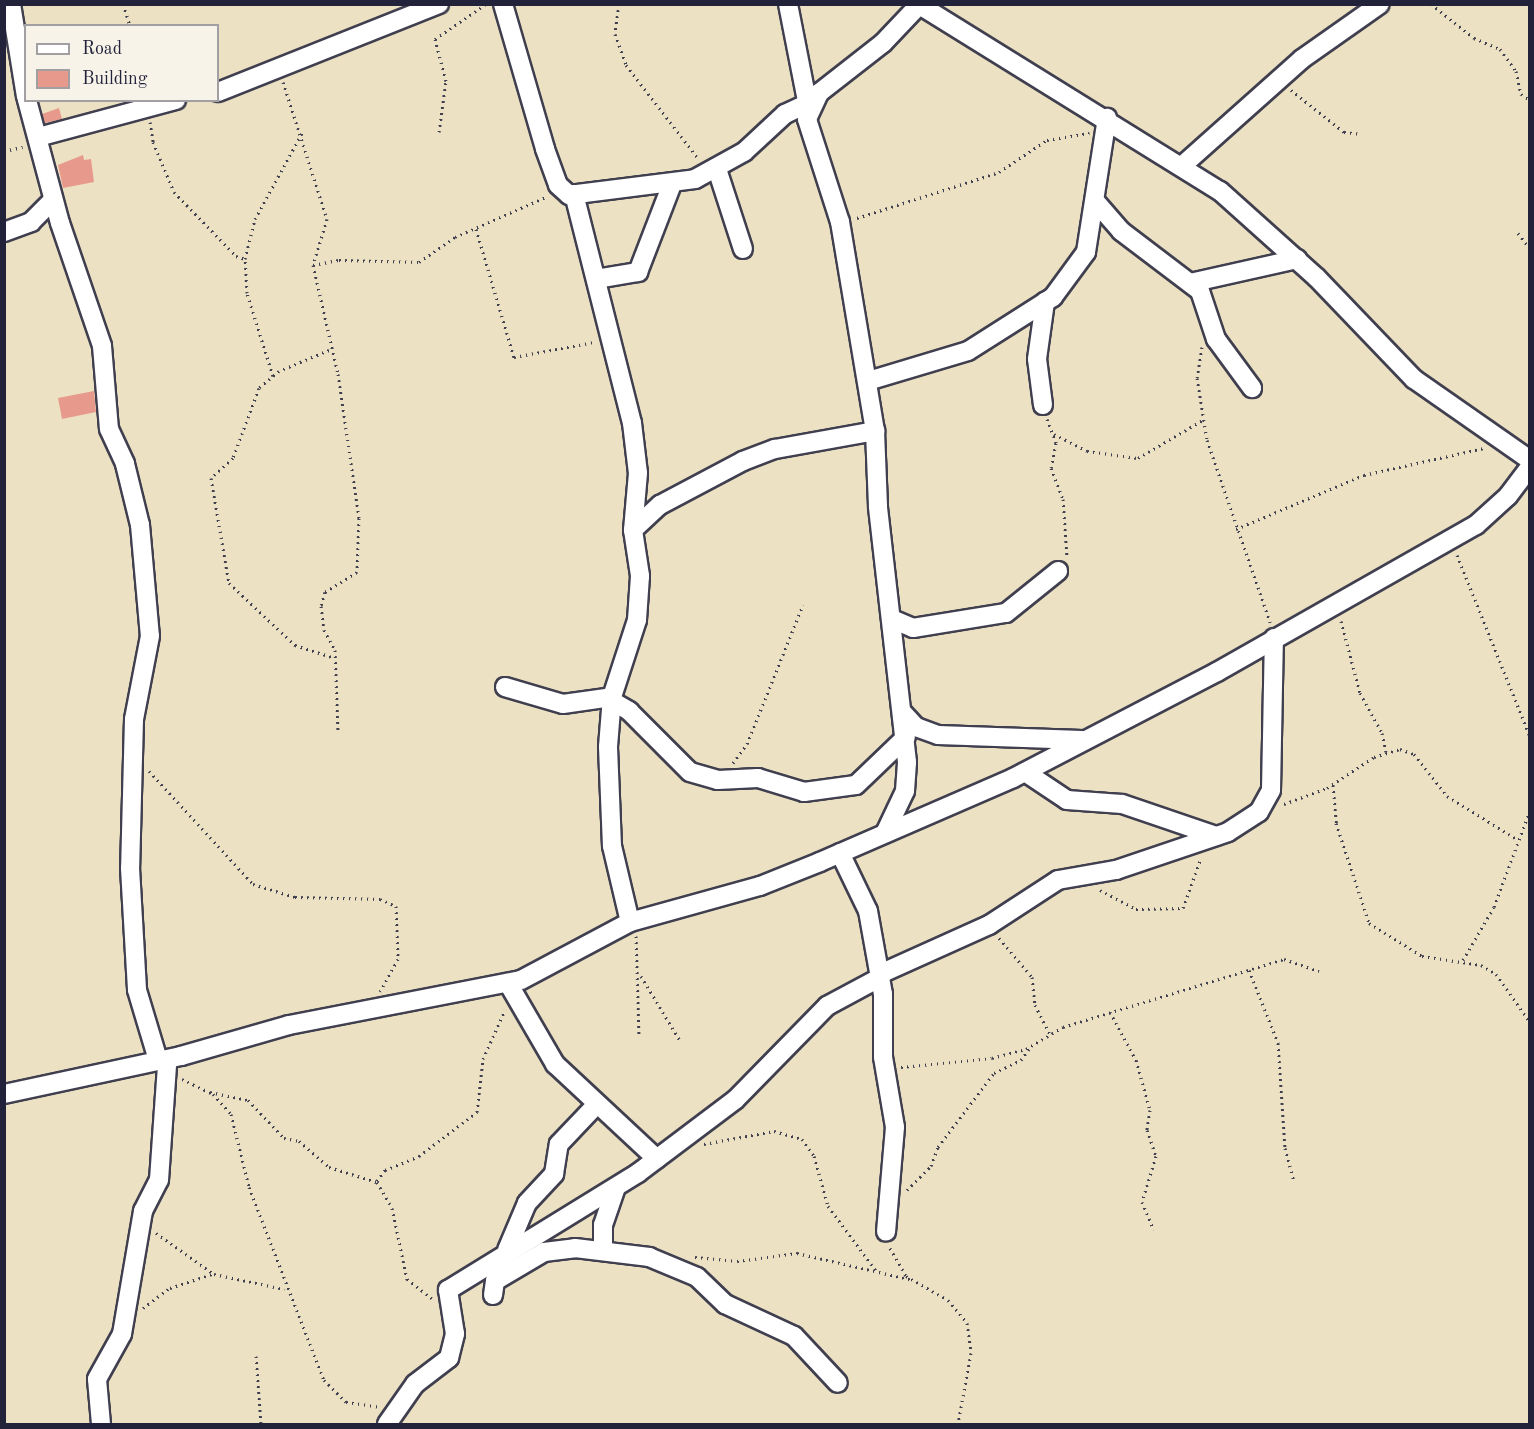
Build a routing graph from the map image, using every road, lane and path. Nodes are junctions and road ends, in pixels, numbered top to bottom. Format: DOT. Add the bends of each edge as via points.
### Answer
graph roads {
  1 [pos="11,4"];
  2 [pos="123,4"];
  3 [pos="439,4"];
  4 [pos="486,4"];
  5 [pos="502,4"];
  6 [pos="619,4"];
  7 [pos="788,4"];
  8 [pos="1380,4"];
  9 [pos="1431,4"];
  10 [pos="919,5"];
  11 [pos="129,24"];
  12 [pos="278,70"];
  13 [pos="1280,77"];
  14 [pos="24,86"];
  15 [pos="219,92"];
  16 [pos="811,100"];
  17 [pos="1530,100"];
  18 [pos="27,102"];
  19 [pos="169,102"];
  20 [pos="155,106"];
  21 [pos="1106,125"];
  22 [pos="439,132"];
  23 [pos="302,133"];
  24 [pos="1361,134"];
  25 [pos="38,137"];
  26 [pos="1183,165"];
  27 [pos="716,169"];
  28 [pos="672,184"];
  29 [pos="569,194"];
  30 [pos="53,200"];
  31 [pos="1095,201"];
  32 [pos="840,222"];
  33 [pos="476,229"];
  34 [pos="4,232"];
  35 [pos="1518,233"];
  36 [pos="742,249"];
  37 [pos="1530,249"];
  38 [pos="245,259"];
  39 [pos="1296,259"];
  40 [pos="313,265"];
  41 [pos="596,279"];
  42 [pos="1190,283"];
  43 [pos="1045,302"];
  44 [pos="1214,324"];
  45 [pos="610,338"];
  46 [pos="329,350"];
  47 [pos="273,376"];
  48 [pos="868,381"];
  49 [pos="1252,388"];
  50 [pos="1043,405"];
  51 [pos="1203,420"];
  52 [pos="875,431"];
  53 [pos="1053,434"];
  54 [pos="1507,445"];
  55 [pos="1528,459"];
  56 [pos="1236,529"];
  57 [pos="633,530"];
  58 [pos="1450,539"];
  59 [pos="1058,571"];
  60 [pos="1336,602"];
  61 [pos="803,605"];
  62 [pos="892,619"];
  63 [pos="1280,635"];
  64 [pos="335,658"];
  65 [pos="505,687"];
  66 [pos="612,699"];
  67 [pos="902,712"];
  68 [pos="338,732"];
  69 [pos="906,737"];
  70 [pos="1530,737"];
  71 [pos="1086,740"];
  72 [pos="1386,752"];
  73 [pos="136,757"];
  74 [pos="1025,772"];
  75 [pos="723,780"];
  76 [pos="1333,785"];
  77 [pos="1530,810"];
  78 [pos="1259,812"];
  79 [pos="886,831"];
  80 [pos="1211,838"];
  81 [pos="1515,838"];
  82 [pos="840,853"];
  83 [pos="1096,888"];
  84 [pos="632,922"];
  85 [pos="988,925"];
  86 [pos="1463,960"];
  87 [pos="1249,970"];
  88 [pos="1319,971"];
  89 [pos="640,974"];
  90 [pos="880,976"];
  91 [pos="511,990"];
  92 [pos="373,1009"];
  93 [pos="1110,1012"];
  94 [pos="1530,1022"];
  95 [pos="1050,1034"];
  96 [pos="639,1036"];
  97 [pos="679,1039"];
  98 [pos="1030,1047"];
  99 [pos="162,1063"];
  100 [pos="885,1072"];
  101 [pos="208,1092"];
  102 [pos="4,1094"];
  103 [pos="596,1105"];
  104 [pos="700,1145"];
  105 [pos="657,1159"];
  106 [pos="1294,1181"];
  107 [pos="377,1182"];
  108 [pos="615,1190"];
  109 [pos="900,1199"];
  110 [pos="143,1211"];
  111 [pos="1154,1230"];
  112 [pos="886,1232"];
  113 [pos="507,1251"];
  114 [pos="603,1251"];
  115 [pos="686,1257"];
  116 [pos="877,1272"];
  117 [pos="214,1274"];
  118 [pos="913,1280"];
  119 [pos="284,1289"];
  120 [pos="493,1295"];
  121 [pos="447,1302"];
  122 [pos="124,1328"];
  123 [pos="256,1356"];
  124 [pos="838,1383"];
  125 [pos="395,1408"];
  126 [pos="101,1425"];
  127 [pos="261,1425"];
  128 [pos="387,1425"];
  129 [pos="958,1425"];
  1 -- 14 [label="street"];
  2 -- 11 [label="path"];
  3 -- 12 [label="street"];
  4 -- 22 [label="path" via="435,39 446,81"];
  5 -- 29 [label="street" via="545,149"];
  6 -- 27 [label="path" via="615,34 626,65 697,157"];
  7 -- 16 [label="street"];
  8 -- 13 [label="street"];
  9 -- 17 [label="path" via="1474,38 1500,49 1516,71 1521,94"];
  10 -- 16 [label="street" via="883,43 840,72"];
  10 -- 21 [label="street"];
  12 -- 15 [label="street"];
  12 -- 23 [label="path"];
  13 -- 24 [label="path" via="1344,132"];
  13 -- 26 [label="street"];
  16 -- 27 [label="street"];
  16 -- 32 [label="street" via="807,119 810,135"];
  18 -- 25 [label="street"];
  19 -- 20 [label="street"];
  20 -- 25 [label="street"];
  20 -- 38 [label="path" via="149,126 174,192 236,256"];
  21 -- 26 [label="street"];
  21 -- 31 [label="street"];
  21 -- 32 [label="path" via="1065,134 1030,149 999,172"];
  23 -- 38 [label="path" via="255,219"];
  23 -- 40 [label="path" via="327,219"];
  25 -- 30 [label="street"];
  26 -- 39 [label="street"];
  27 -- 28 [label="street"];
  27 -- 36 [label="street"];
  28 -- 29 [label="street"];
  28 -- 41 [label="street" via="638,272"];
  29 -- 33 [label="path" via="512,208"];
  29 -- 41 [label="street"];
  30 -- 34 [label="street" via="31,222"];
  30 -- 73 [label="street" via="102,346 109,429 125,464 140,525 150,636 134,719"];
  31 -- 42 [label="street" via="1121,231"];
  31 -- 43 [label="street" via="1076,271"];
  32 -- 48 [label="street"];
  33 -- 40 [label="path" via="419,262 339,260"];
  33 -- 45 [label="path" via="514,357"];
  35 -- 37 [label="path"];
  38 -- 47 [label="path" via="247,293"];
  39 -- 42 [label="street"];
  39 -- 54 [label="street" via="1414,379"];
  40 -- 46 [label="path"];
  41 -- 45 [label="street"];
  42 -- 44 [label="street" via="1200,291"];
  43 -- 48 [label="street" via="968,351"];
  43 -- 50 [label="street" via="1036,359"];
  44 -- 49 [label="street" via="1225,354"];
  44 -- 51 [label="path" via="1198,359"];
  45 -- 57 [label="street" via="637,452"];
  46 -- 47 [label="path"];
  46 -- 64 [label="path" via="341,390 360,543 351,579 322,597 321,623"];
  47 -- 64 [label="path" via="257,392 233,458 212,478 228,580 295,645"];
  48 -- 52 [label="street"];
  50 -- 53 [label="path"];
  51 -- 53 [label="path" via="1138,458 1087,451"];
  51 -- 56 [label="path"];
  52 -- 57 [label="street" via="775,449 743,461 660,505"];
  52 -- 62 [label="street"];
  53 -- 59 [label="path" via="1051,468 1063,499 1068,554"];
  54 -- 55 [label="street"];
  54 -- 56 [label="path" via="1364,475"];
  55 -- 58 [label="street" via="1489,515"];
  56 -- 63 [label="path" via="1262,609"];
  57 -- 66 [label="street" via="640,576 637,620"];
  58 -- 60 [label="street"];
  58 -- 70 [label="path"];
  59 -- 62 [label="street" via="1006,613 913,628"];
  60 -- 63 [label="street"];
  60 -- 72 [label="path" via="1360,693 1382,733"];
  61 -- 75 [label="path" via="747,744"];
  62 -- 67 [label="street"];
  63 -- 71 [label="street"];
  63 -- 78 [label="street" via="1271,789"];
  64 -- 68 [label="path"];
  65 -- 66 [label="street" via="563,704"];
  66 -- 75 [label="street" via="690,772"];
  66 -- 84 [label="street" via="609,820"];
  67 -- 69 [label="street"];
  67 -- 71 [label="street" via="916,727 938,735"];
  69 -- 75 [label="street" via="870,775 842,791 804,792 758,778"];
  69 -- 79 [label="street" via="905,791"];
  71 -- 74 [label="street"];
  72 -- 76 [label="path"];
  72 -- 81 [label="path" via="1414,754 1446,796"];
  73 -- 92 [label="path" via="253,884 295,897 380,899 396,906 398,959"];
  73 -- 99 [label="street" via="130,868 137,990"];
  74 -- 79 [label="street"];
  74 -- 80 [label="street" via="1067,800 1122,804"];
  76 -- 78 [label="path"];
  76 -- 86 [label="path" via="1335,823 1369,923 1422,956"];
  77 -- 81 [label="path"];
  78 -- 80 [label="street"];
  79 -- 82 [label="street"];
  80 -- 83 [label="path" via="1191,898 1183,908 1136,909"];
  80 -- 85 [label="street" via="1116,870 1058,880"];
  81 -- 86 [label="path" via="1514,860"];
  82 -- 84 [label="street" via="760,886"];
  82 -- 90 [label="street" via="868,911"];
  84 -- 89 [label="path"];
  84 -- 91 [label="street"];
  85 -- 90 [label="street"];
  85 -- 95 [label="path" via="1032,977 1035,1005"];
  86 -- 94 [label="path" via="1496,974"];
  87 -- 88 [label="path" via="1284,959"];
  87 -- 93 [label="path"];
  87 -- 106 [label="path" via="1278,1043 1285,1148"];
  89 -- 96 [label="path"];
  89 -- 97 [label="path"];
  90 -- 100 [label="street"];
  90 -- 105 [label="street" via="827,1006 735,1100"];
  91 -- 92 [label="street"];
  91 -- 103 [label="street" via="555,1064"];
  91 -- 107 [label="path" via="486,1049 477,1112 419,1156 385,1170"];
  92 -- 99 [label="street"];
  93 -- 95 [label="path"];
  93 -- 111 [label="path" via="1136,1060 1150,1110 1147,1130 1156,1156 1142,1202"];
  95 -- 98 [label="path"];
  98 -- 100 [label="path" via="992,1058 913,1062"];
  98 -- 109 [label="path" via="1021,1060 994,1073 938,1147 931,1166"];
  99 -- 101 [label="path"];
  99 -- 102 [label="street"];
  99 -- 110 [label="street" via="159,1180"];
  100 -- 112 [label="street" via="895,1126"];
  101 -- 107 [label="path" via="248,1100 284,1138 299,1141 329,1167"];
  101 -- 119 [label="path" via="231,1114 249,1187"];
  103 -- 105 [label="street"];
  103 -- 113 [label="street" via="559,1144 554,1174 527,1203"];
  104 -- 116 [label="path" via="774,1131 801,1139 814,1156 828,1206"];
  105 -- 108 [label="street"];
  107 -- 121 [label="path" via="392,1208 410,1287"];
  108 -- 113 [label="street"];
  108 -- 114 [label="street" via="603,1225"];
  110 -- 117 [label="path" via="154,1231"];
  110 -- 122 [label="street"];
  112 -- 118 [label="path" via="892,1258"];
  113 -- 121 [label="street" via="448,1290"];
  114 -- 120 [label="street" via="544,1252 495,1281"];
  114 -- 124 [label="street" via="649,1257 698,1277 725,1304 794,1336"];
  115 -- 116 [label="path" via="737,1262 797,1253"];
  116 -- 118 [label="path"];
  117 -- 119 [label="path"];
  117 -- 122 [label="path" via="158,1296"];
  118 -- 129 [label="path" via="948,1300 967,1323 971,1353"];
  119 -- 125 [label="path" via="316,1366 335,1394 356,1404"];
  121 -- 125 [label="street" via="455,1334 449,1358 415,1384"];
  122 -- 126 [label="street" via="97,1379"];
  123 -- 127 [label="path"];
  125 -- 128 [label="street"];
}
